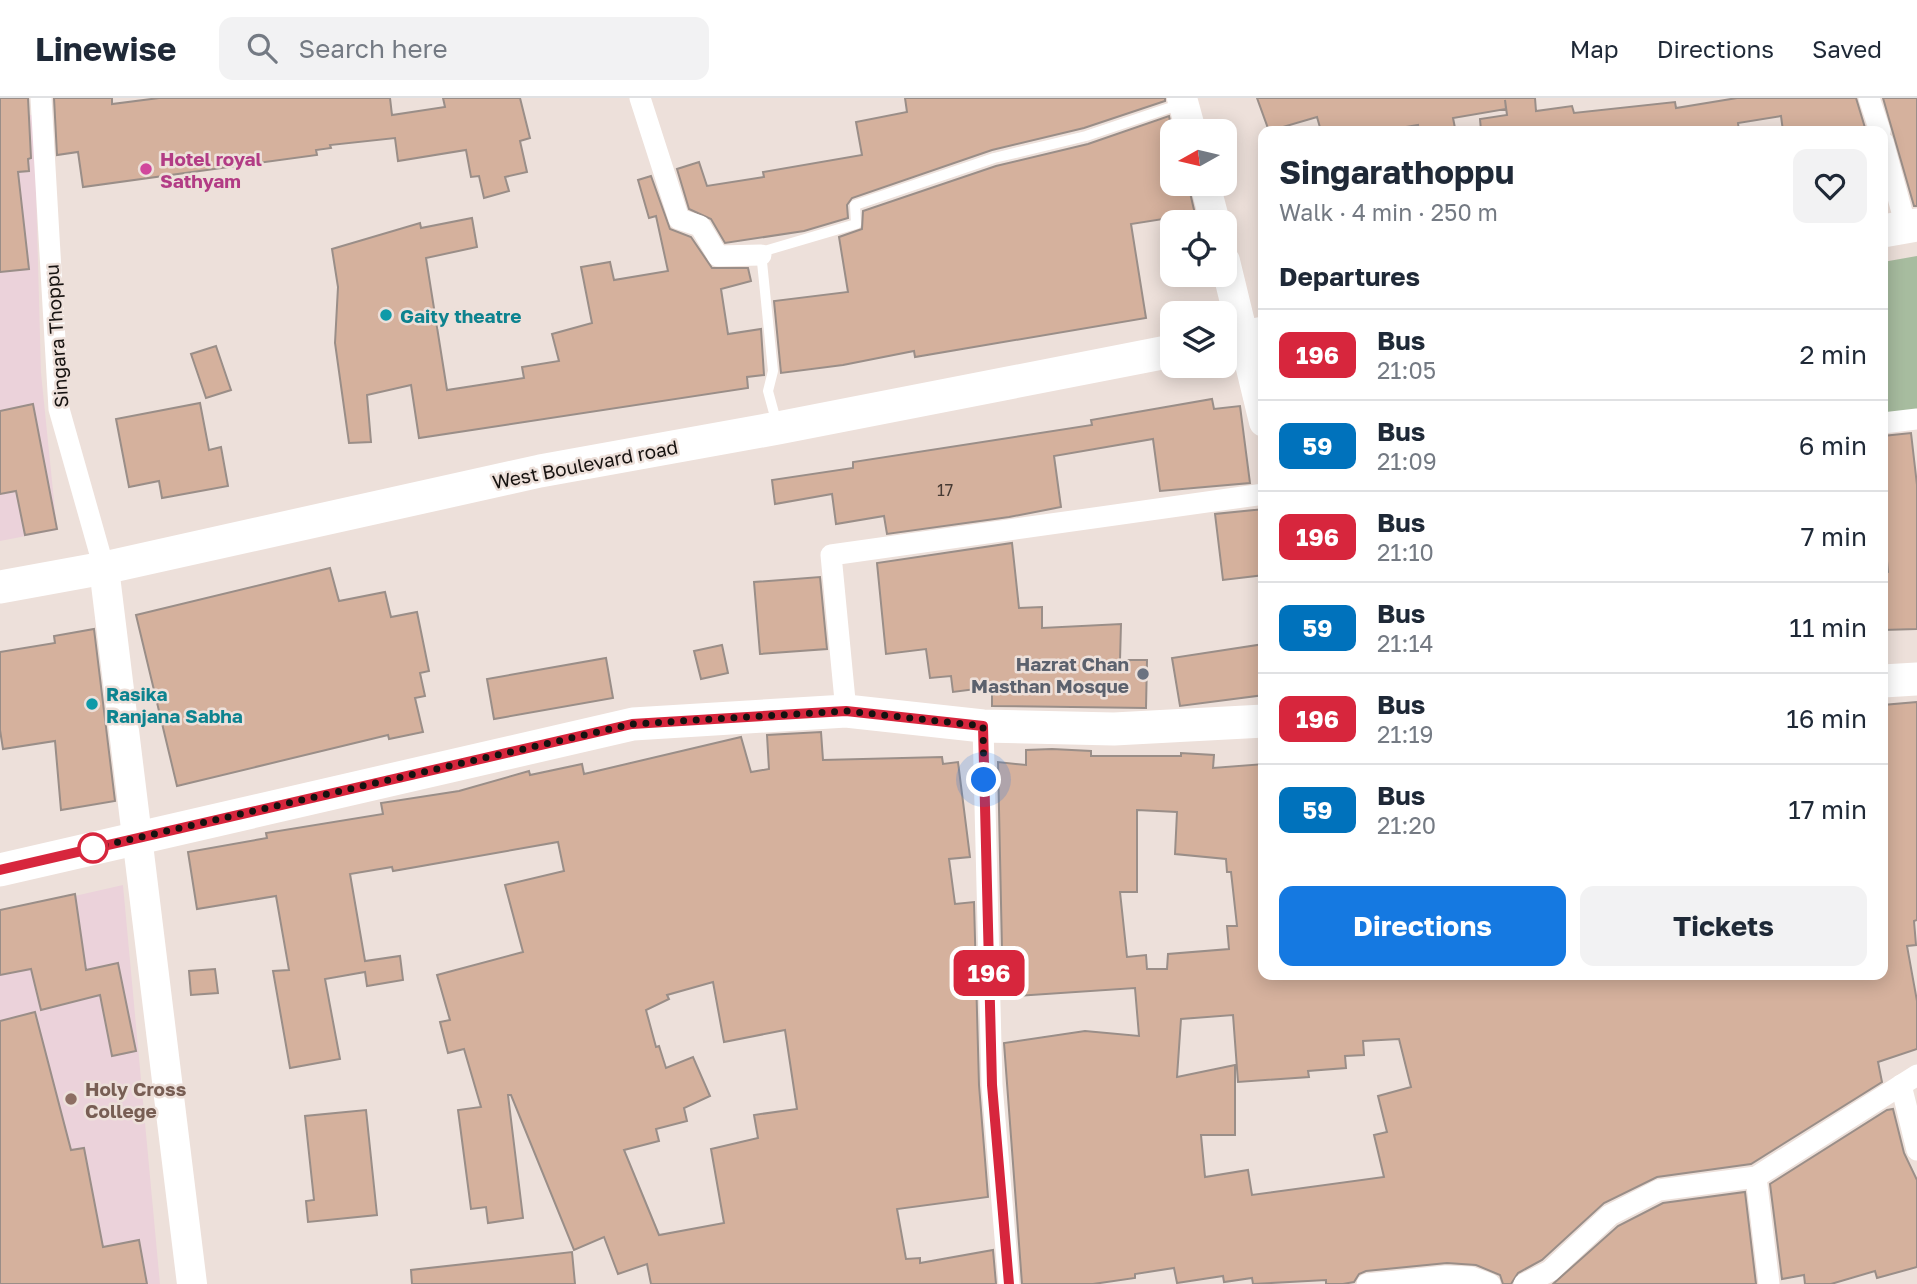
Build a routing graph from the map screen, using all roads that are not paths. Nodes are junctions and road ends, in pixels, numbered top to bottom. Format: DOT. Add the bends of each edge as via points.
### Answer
graph roads {
  1 [pos="41,98"];
  2 [pos="640,98"];
  3 [pos="1869,98"];
  4 [pos="1188,108"];
  5 [pos="1878,126"];
  6 [pos="1888,164"];
  7 [pos="1902,227"];
  8 [pos="761,255"];
  9 [pos="1232,287"];
  10 [pos="1244,337"];
  11 [pos="1160,353"];
  12 [pos="1258,396"];
  13 [pos="1917,419"];
  14 [pos="1888,422"];
  15 [pos="778,428"];
  16 [pos="1258,495"];
  17 [pos="103,568"];
  18 [pos="0,587"];
  19 [pos="1917,679"];
  20 [pos="1888,681"];
  21 [pos="846,711"];
  22 [pos="1258,721"];
  23 [pos="983,726"];
  24 [pos="137,837"];
  25 [pos="0,870"];
  26 [pos="1909,1080"];
  27 [pos="1917,1150"];
  28 [pos="1756,1177"];
  29 [pos="192,1284"];
  30 [pos="1009,1284"];
  31 [pos="1367,1284"];
  32 [pos="1490,1284"];
  33 [pos="1524,1284"];
  34 [pos="1769,1284"];
  1 -- 17 [label="street, Singara Thoppu" via="59,409"];
  2 -- 8 [label="street" via="679,219 700,226 718,256"];
  3 -- 5 [label="street"];
  4 -- 8 [label="lane" via="994,159 855,205 856,224 782,244"];
  6 -- 7 [label="street"];
  8 -- 15 [label="lane" via="773,371 768,391"];
  9 -- 10 [label="street"];
  10 -- 12 [label="street"];
  11 -- 15 [label="main road, West Boulevard road"];
  13 -- 14 [label="street"];
  15 -- 17 [label="main road, West Boulevard road" via="540,471"];
  16 -- 21 [label="street" via="831,555"];
  17 -- 18 [label="main road, West Boulevard road"];
  17 -- 24 [label="street"];
  19 -- 20 [label="main road"];
  21 -- 23 [label="main road"];
  21 -- 24 [label="main road" via="632,724"];
  22 -- 23 [label="main road" via="1114,729"];
  23 -- 30 [label="street" via="992,1085"];
  24 -- 25 [label="main road"];
  24 -- 29 [label="street"];
  26 -- 27 [label="street"];
  26 -- 28 [label="street"];
  28 -- 33 [label="street" via="1659,1190 1610,1215 1550,1271"];
  28 -- 34 [label="street"];
  31 -- 32 [label="street" via="1446,1276"];
}
